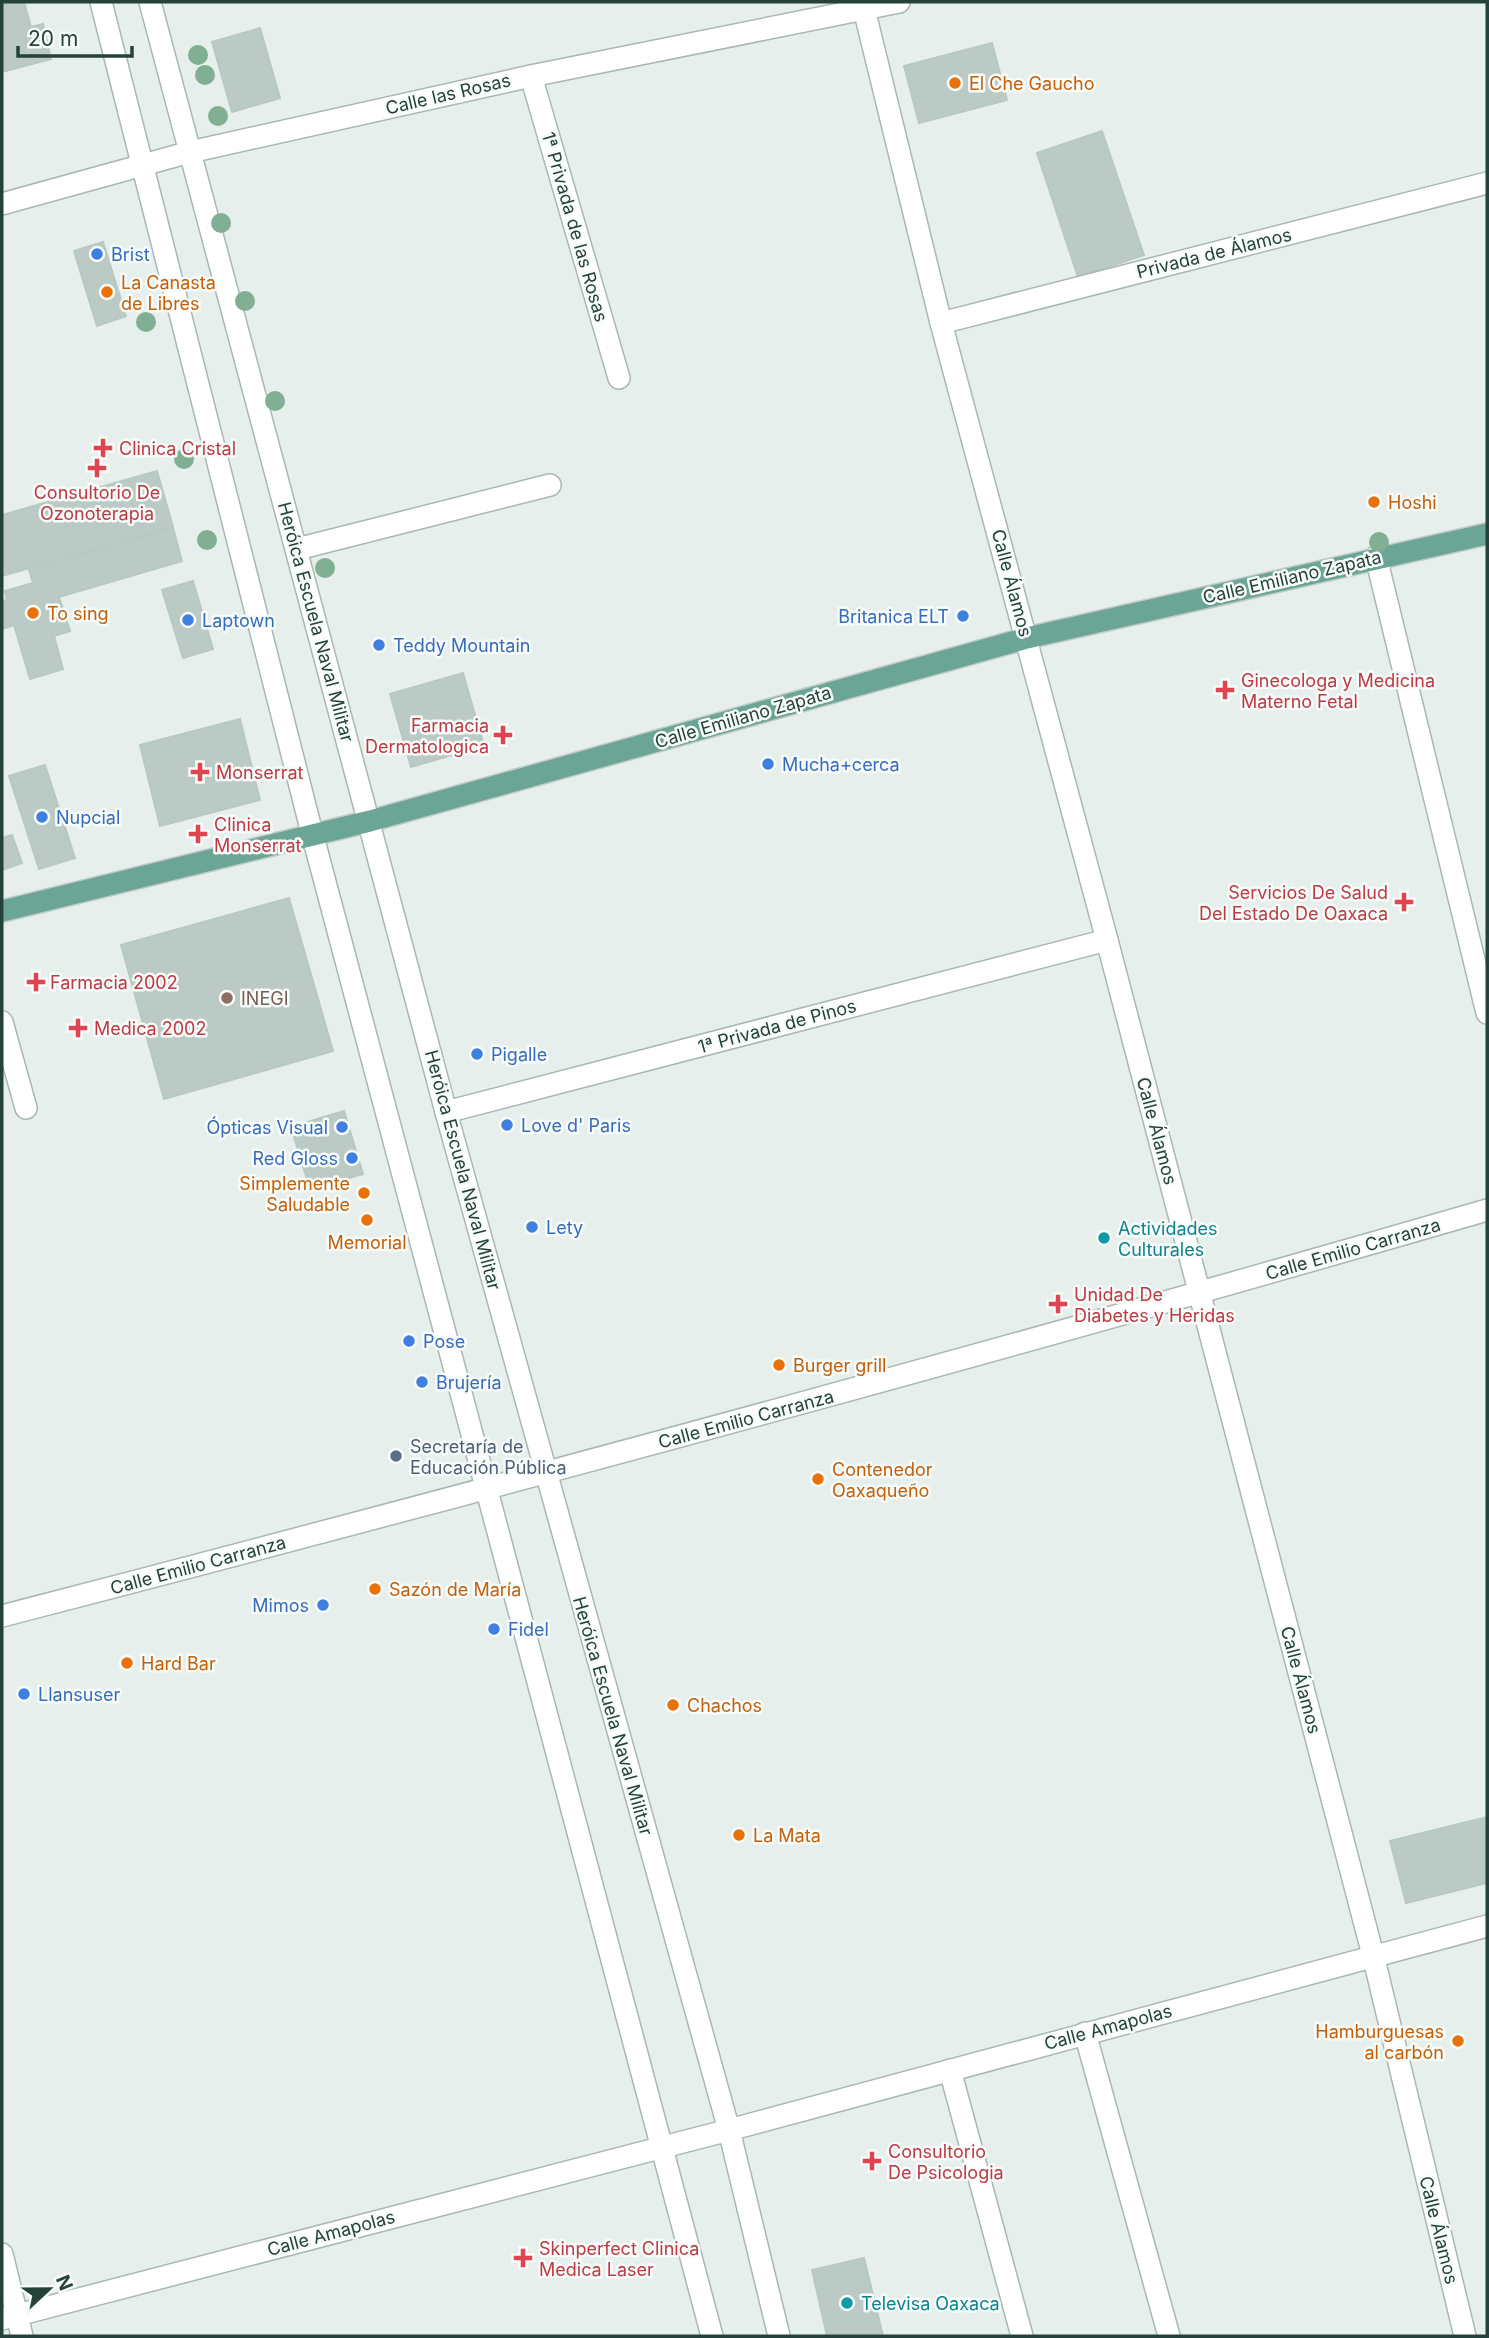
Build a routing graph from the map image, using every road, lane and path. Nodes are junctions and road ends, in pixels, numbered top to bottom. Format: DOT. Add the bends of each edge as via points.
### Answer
graph roads {
  1 [pos="101,2"];
  2 [pos="150,2"];
  3 [pos="899,2"];
  4 [pos="864,9"];
  5 [pos="531,75"];
  6 [pos="190,152"];
  7 [pos="145,166"];
  8 [pos="1487,183"];
  9 [pos="2,204"];
  10 [pos="940,323"];
  11 [pos="619,378"];
  12 [pos="550,485"];
  13 [pos="1487,534"];
  14 [pos="297,549"];
  15 [pos="1376,557"];
  16 [pos="1027,638"];
  17 [pos="370,821"];
  18 [pos="312,833"];
  19 [pos="2,911"];
  20 [pos="1107,940"];
  21 [pos="1487,1013"];
  22 [pos="2,1021"];
  23 [pos="26,1108"];
  24 [pos="446,1112"];
  25 [pos="1487,1210"];
  26 [pos="1200,1293"];
  27 [pos="545,1474"];
  28 [pos="488,1490"];
  29 [pos="2,1616"];
  30 [pos="1487,1926"];
  31 [pos="1373,1955"];
  32 [pos="1085,2033"];
  33 [pos="950,2070"];
  34 [pos="729,2130"];
  35 [pos="660,2147"];
  36 [pos="2,2254"];
  37 [pos="9,2317"];
  38 [pos="23,2336"];
  39 [pos="712,2336"];
  40 [pos="779,2336"];
  41 [pos="1022,2336"];
  42 [pos="1169,2336"];
  43 [pos="1465,2336"];
  1 -- 7 [label="street"];
  2 -- 6 [label="street, Heróica Escuela Naval Militar"];
  3 -- 4 [label="street, Calle las Rosas"];
  4 -- 5 [label="street, Calle las Rosas"];
  4 -- 10 [label="street, Calle Álamos"];
  5 -- 6 [label="street, Calle las Rosas"];
  5 -- 11 [label="street, 1ª Privada de las Rosas"];
  6 -- 7 [label="street, Calle las Rosas"];
  6 -- 14 [label="street, Heróica Escuela Naval Militar"];
  7 -- 9 [label="street, Calle las Rosas"];
  7 -- 18 [label="street"];
  8 -- 10 [label="street, Privada de Álamos"];
  10 -- 16 [label="street, Calle Álamos"];
  12 -- 14 [label="street"];
  13 -- 15 [label="main road, Calle Emiliano Zapata"];
  14 -- 17 [label="street, Heróica Escuela Naval Militar"];
  15 -- 16 [label="main road, Calle Emiliano Zapata"];
  15 -- 21 [label="street"];
  16 -- 17 [label="main road, Calle Emiliano Zapata"];
  16 -- 20 [label="street, Calle Álamos"];
  17 -- 18 [label="main road, Calle Emiliano Zapata"];
  17 -- 24 [label="street, Heróica Escuela Naval Militar"];
  18 -- 19 [label="main road, Calle Emiliano Zapata"];
  18 -- 28 [label="street"];
  20 -- 24 [label="street, 1ª Privada de Pinos"];
  20 -- 26 [label="street, Calle Álamos"];
  22 -- 23 [label="street"];
  24 -- 27 [label="street, Heróica Escuela Naval Militar"];
  25 -- 26 [label="street, Calle Emilio Carranza"];
  26 -- 27 [label="street, Calle Emilio Carranza"];
  26 -- 31 [label="street, Calle Álamos"];
  27 -- 28 [label="street, Calle Emilio Carranza"];
  27 -- 34 [label="street, Heróica Escuela Naval Militar"];
  28 -- 29 [label="street, Calle Emilio Carranza"];
  28 -- 35 [label="street"];
  30 -- 31 [label="street, Calle Amapolas"];
  31 -- 32 [label="street, Calle Amapolas"];
  31 -- 43 [label="street, Calle Álamos"];
  32 -- 33 [label="street, Calle Amapolas"];
  32 -- 42 [label="street"];
  33 -- 34 [label="street, Calle Amapolas"];
  33 -- 41 [label="street"];
  34 -- 35 [label="street, Calle Amapolas"];
  34 -- 40 [label="street, Heróica Escuela Naval Militar"];
  35 -- 37 [label="street, Calle Amapolas"];
  35 -- 39 [label="street"];
  36 -- 37 [label="street"];
  37 -- 38 [label="street"];
}
